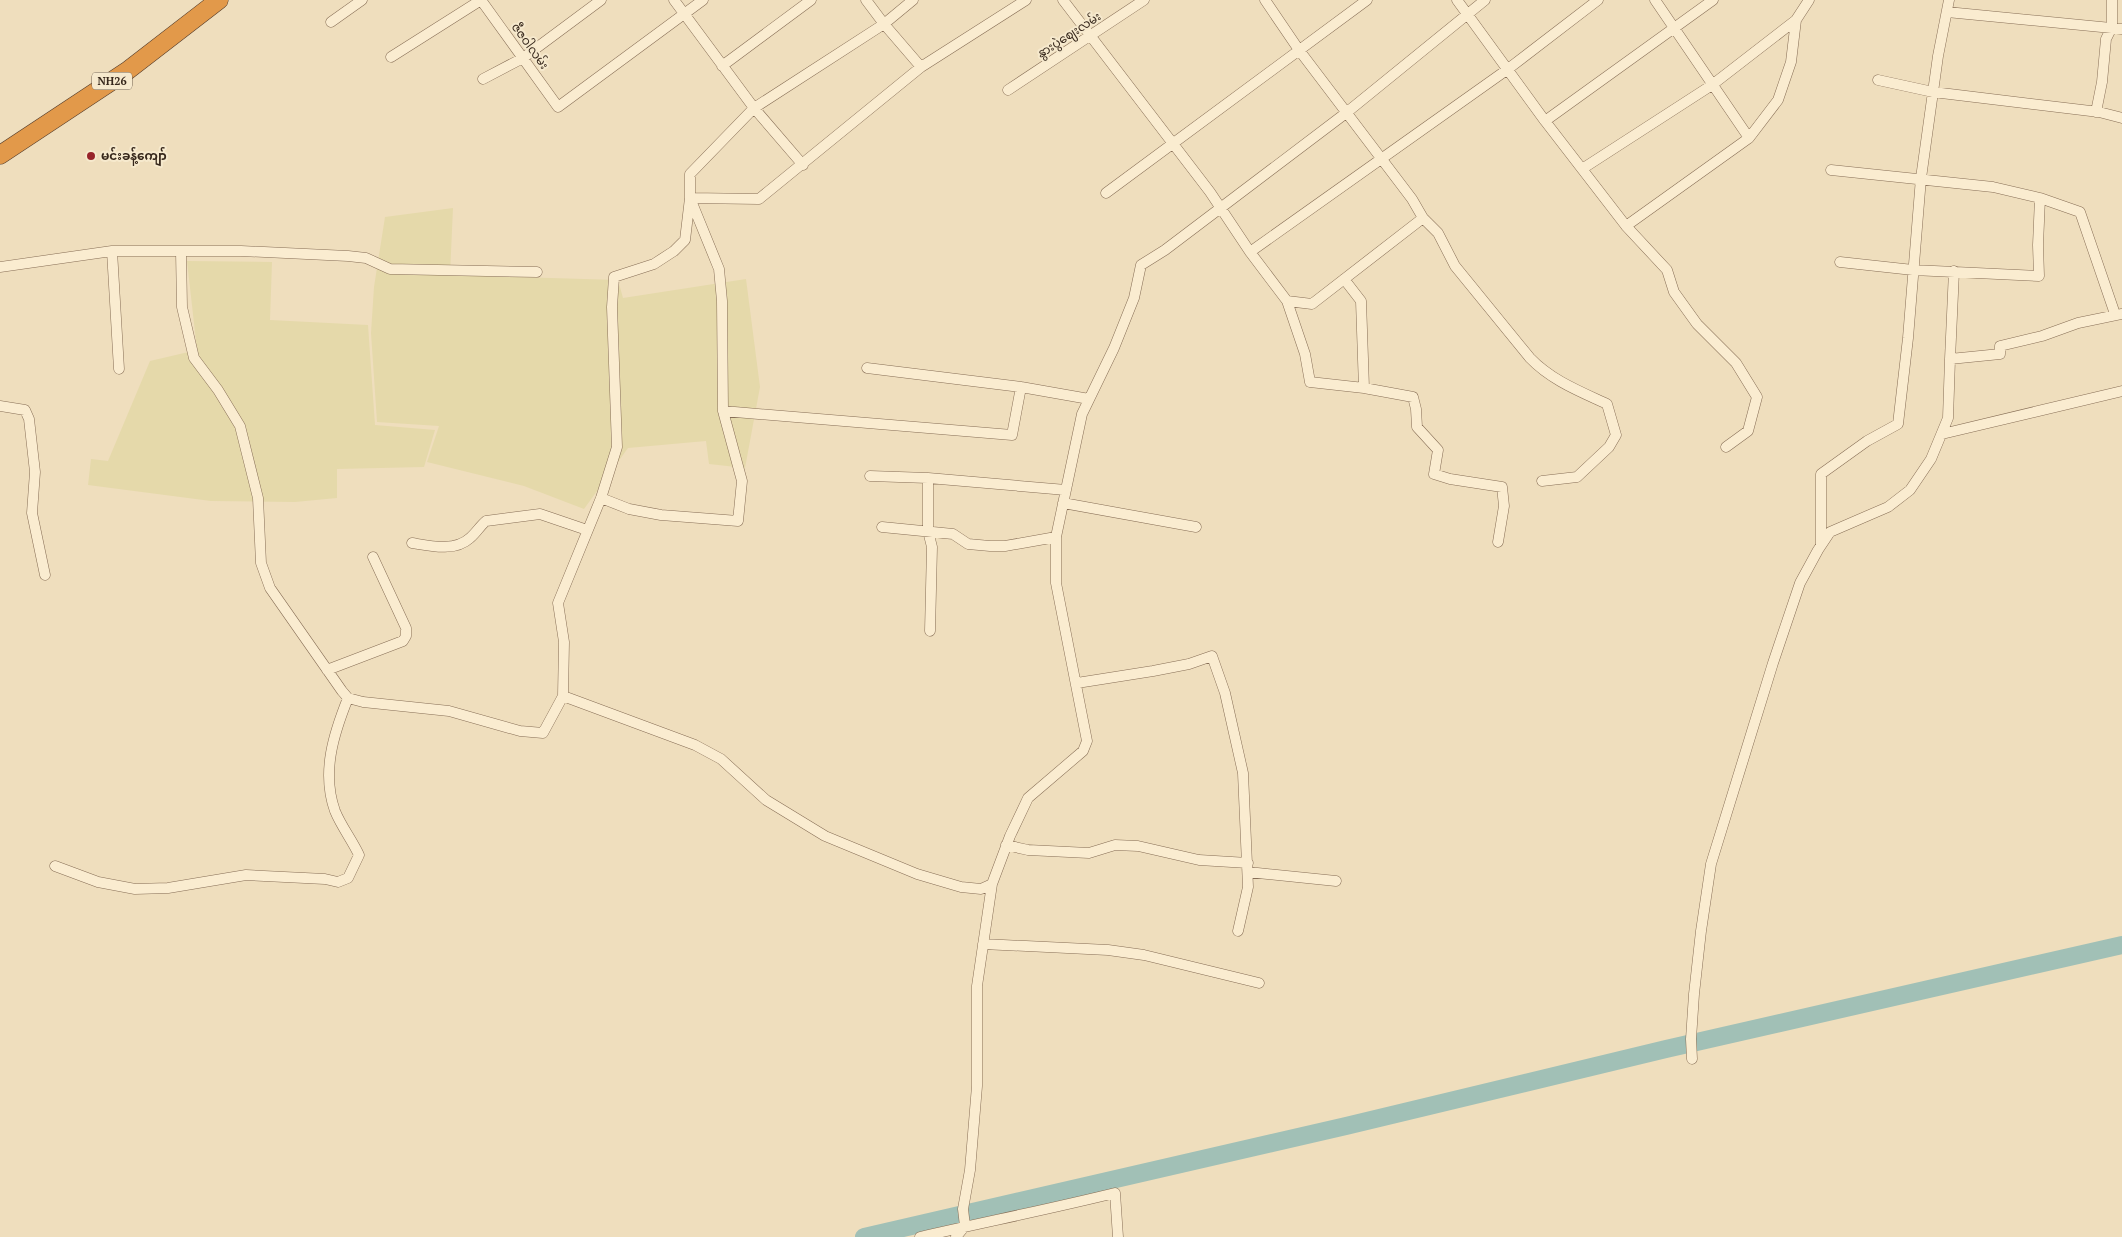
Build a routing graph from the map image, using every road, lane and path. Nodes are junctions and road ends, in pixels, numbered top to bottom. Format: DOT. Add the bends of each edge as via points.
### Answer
graph roads {
  1 [pos="219,0"];
  2 [pos="362,0"];
  3 [pos="481,0"];
  4 [pos="601,0"];
  5 [pos="674,0"];
  6 [pos="703,0"];
  7 [pos="811,0"];
  8 [pos="866,0"];
  9 [pos="913,0"];
  10 [pos="1026,0"];
  11 [pos="1063,0"];
  12 [pos="1144,0"];
  13 [pos="1265,0"];
  14 [pos="1367,0"];
  15 [pos="1457,0"];
  16 [pos="1485,0"];
  17 [pos="1598,0"];
  18 [pos="1654,0"];
  19 [pos="1713,0"];
  20 [pos="1809,0"];
  21 [pos="1949,0"];
  22 [pos="2112,0"];
  23 [pos="1947,12"];
  24 [pos="1467,13"];
  25 [pos="684,14"];
  26 [pos="1796,20"];
  27 [pos="330,22"];
  28 [pos="884,24"];
  29 [pos="2117,28"];
  30 [pos="1675,29"];
  31 [pos="1091,36"];
  32 [pos="1299,50"];
  33 [pos="391,57"];
  34 [pos="523,58"];
  35 [pos="722,66"];
  36 [pos="921,67"];
  37 [pos="1508,68"];
  38 [pos="483,79"];
  39 [pos="1878,80"];
  40 [pos="1712,85"];
  41 [pos="1008,90"];
  42 [pos="1933,92"];
  43 [pos="754,108"];
  44 [pos="2096,112"];
  45 [pos="1346,114"];
  46 [pos="2122,118"];
  47 [pos="1545,121"];
  48 [pos="1749,138"];
  49 [pos="1173,145"];
  50 [pos="0,155"];
  51 [pos="1382,158"];
  52 [pos="803,165"];
  53 [pos="1582,170"];
  54 [pos="1831,170"];
  55 [pos="1921,178"];
  56 [pos="1106,193"];
  57 [pos="690,198"];
  58 [pos="2040,198"];
  59 [pos="1220,208"];
  60 [pos="1423,218"];
  61 [pos="1626,226"];
  62 [pos="112,251"];
  63 [pos="181,251"];
  64 [pos="1250,252"];
  65 [pos="1840,262"];
  66 [pos="0,267"];
  67 [pos="1913,270"];
  68 [pos="1954,271"];
  69 [pos="537,272"];
  70 [pos="1344,279"];
  71 [pos="1288,301"];
  72 [pos="2119,314"];
  73 [pos="1950,359"];
  74 [pos="867,368"];
  75 [pos="119,369"];
  76 [pos="1021,387"];
  77 [pos="1364,388"];
  78 [pos="2122,391"];
  79 [pos="1089,399"];
  80 [pos="0,406"];
  81 [pos="723,411"];
  82 [pos="1942,434"];
  83 [pos="1726,447"];
  84 [pos="870,476"];
  85 [pos="928,478"];
  86 [pos="1542,481"];
  87 [pos="1066,490"];
  88 [pos="601,498"];
  89 [pos="1063,503"];
  90 [pos="882,527"];
  91 [pos="1196,527"];
  92 [pos="587,530"];
  93 [pos="928,531"];
  94 [pos="1056,537"];
  95 [pos="1498,542"];
  96 [pos="412,543"];
  97 [pos="1821,545"];
  98 [pos="373,557"];
  99 [pos="45,575"];
  100 [pos="930,631"];
  101 [pos="327,670"];
  102 [pos="1077,683"];
  103 [pos="563,696"];
  104 [pos="348,698"];
  105 [pos="1006,845"];
  106 [pos="55,866"];
  107 [pos="1248,868"];
  108 [pos="1336,881"];
  109 [pos="992,884"];
  110 [pos="1238,930"];
  111 [pos="983,944"];
  112 [pos="1259,983"];
  113 [pos="1692,1059"];
  114 [pos="964,1226"];
  115 [pos="920,1237"];
  116 [pos="956,1237"];
  117 [pos="1118,1237"];
  1 -- 50 [label="highway, NH26" via="127,71"];
  2 -- 27 [label="street"];
  3 -- 33 [label="street"];
  3 -- 34 [label="street, ဇီဇဝါလမ်း"];
  4 -- 34 [label="street"];
  5 -- 25 [label="street"];
  6 -- 25 [label="street"];
  7 -- 35 [label="street"];
  8 -- 28 [label="street"];
  9 -- 28 [label="street"];
  10 -- 36 [label="street"];
  11 -- 31 [label="street"];
  12 -- 31 [label="street, နွားပွဲဈေးလမ်း"];
  13 -- 32 [label="street"];
  14 -- 32 [label="street"];
  15 -- 24 [label="street"];
  16 -- 24 [label="street"];
  17 -- 37 [label="street"];
  18 -- 30 [label="street"];
  19 -- 30 [label="street"];
  20 -- 26 [label="street"];
  21 -- 23 [label="street"];
  22 -- 29 [label="street"];
  23 -- 29 [label="street"];
  23 -- 42 [label="street"];
  24 -- 37 [label="street"];
  24 -- 45 [label="street"];
  25 -- 34 [label="street, ဇီဇဝါလမ်း" via="558,107"];
  25 -- 35 [label="street"];
  26 -- 40 [label="street"];
  26 -- 48 [label="street" via="1791,62 1778,100"];
  28 -- 36 [label="street"];
  28 -- 43 [label="street"];
  29 -- 44 [label="street" via="2106,39"];
  30 -- 40 [label="street"];
  30 -- 47 [label="street"];
  31 -- 41 [label="street, နွားပွဲဈေးလမ်း"];
  31 -- 49 [label="street"];
  32 -- 45 [label="street"];
  32 -- 49 [label="street"];
  34 -- 38 [label="street"];
  35 -- 43 [label="street"];
  36 -- 52 [label="street"];
  37 -- 47 [label="street"];
  37 -- 51 [label="street"];
  39 -- 42 [label="street"];
  40 -- 48 [label="street"];
  40 -- 53 [label="street"];
  42 -- 44 [label="street"];
  42 -- 55 [label="street"];
  43 -- 52 [label="street"];
  43 -- 57 [label="street" via="690,174"];
  44 -- 46 [label="street"];
  45 -- 51 [label="street"];
  45 -- 59 [label="street"];
  47 -- 53 [label="street"];
  48 -- 61 [label="street"];
  49 -- 56 [label="street"];
  49 -- 59 [label="street"];
  51 -- 60 [label="street"];
  51 -- 64 [label="street"];
  52 -- 57 [label="street" via="759,199"];
  53 -- 61 [label="street"];
  54 -- 55 [label="street"];
  55 -- 58 [label="street" via="1994,187"];
  55 -- 67 [label="street"];
  57 -- 81 [label="street" via="719,269"];
  57 -- 88 [label="street" via="685,240 680,246 654,264 614,277 612,307 617,447"];
  58 -- 68 [label="street" via="2039,276"];
  58 -- 72 [label="street" via="2080,212"];
  59 -- 64 [label="street"];
  59 -- 79 [label="street" via="1141,265 1134,298"];
  60 -- 70 [label="street"];
  60 -- 86 [label="street" via="1438,232 1455,266 1543,371 1607,404 1616,435 1609,447 1577,477"];
  61 -- 83 [label="street" via="1666,270 1674,292 1698,324 1736,363 1757,397 1748,431"];
  62 -- 63 [label="street"];
  62 -- 66 [label="street"];
  62 -- 75 [label="street"];
  63 -- 69 [label="street" via="241,250 348,256 366,258 390,269"];
  63 -- 101 [label="street" via="182,307 194,358 240,426 258,498 261,564 270,588"];
  64 -- 71 [label="street"];
  65 -- 67 [label="street"];
  67 -- 68 [label="street"];
  67 -- 97 [label="street" via="1898,424 1867,441 1821,474"];
  68 -- 73 [label="street"];
  70 -- 71 [label="street" via="1312,304"];
  70 -- 77 [label="street" via="1360,301"];
  71 -- 77 [label="street" via="1305,354 1310,382"];
  72 -- 73 [label="street" via="2000,346 2000,354"];
  73 -- 82 [label="street" via="1948,418"];
  74 -- 76 [label="street"];
  76 -- 79 [label="street"];
  76 -- 81 [label="street" via="1012,435"];
  77 -- 95 [label="street" via="1413,397 1417,427 1438,450 1434,474 1502,487 1504,506"];
  78 -- 82 [label="street"];
  79 -- 87 [label="street" via="1082,414"];
  80 -- 99 [label="street" via="25,410 30,419 35,472 32,513"];
  81 -- 88 [label="street" via="742,481 738,521 661,515 629,509"];
  82 -- 97 [label="street" via="1932,459 1910,490 1888,507 1830,532"];
  84 -- 85 [label="street"];
  85 -- 87 [label="street"];
  85 -- 93 [label="street"];
  87 -- 89 [label="street"];
  88 -- 92 [label="street"];
  89 -- 91 [label="street"];
  89 -- 94 [label="street"];
  90 -- 93 [label="street"];
  92 -- 96 [label="street" via="540,514 486,521 469,540 458,544 439,547"];
  92 -- 103 [label="street" via="558,603 564,642"];
  93 -- 94 [label="street" via="953,534 968,544 990,546"];
  93 -- 100 [label="street" via="932,547"];
  94 -- 102 [label="street" via="1056,583"];
  97 -- 113 [label="street" via="1800,583 1712,864 1701,931"];
  98 -- 101 [label="street" via="406,628 406,636 403,641"];
  101 -- 104 [label="street"];
  102 -- 105 [label="street" via="1087,741 1084,751 1028,798"];
  102 -- 107 [label="street" via="1189,664 1212,656 1225,693 1243,773"];
  103 -- 104 [label="street" via="543,733 520,731 449,711"];
  103 -- 109 [label="street" via="695,745 721,759 766,800 825,836 867,855 961,887 981,889"];
  104 -- 106 [label="street" via="330,751 329,778 335,810 359,855 348,878 338,882 246,875 168,888 135,889 98,882"];
  105 -- 107 [label="street" via="1028,850 1089,853 1115,845 1138,846"];
  105 -- 109 [label="street"];
  107 -- 108 [label="street"];
  107 -- 110 [label="street" via="1248,887"];
  109 -- 111 [label="street"];
  111 -- 112 [label="street" via="1108,950 1144,955"];
  111 -- 114 [label="street" via="977,986 977,1086 970,1170 963,1209"];
  114 -- 115 [label="street"];
  114 -- 116 [label="street"];
  114 -- 117 [label="street" via="1115,1193"];
}
